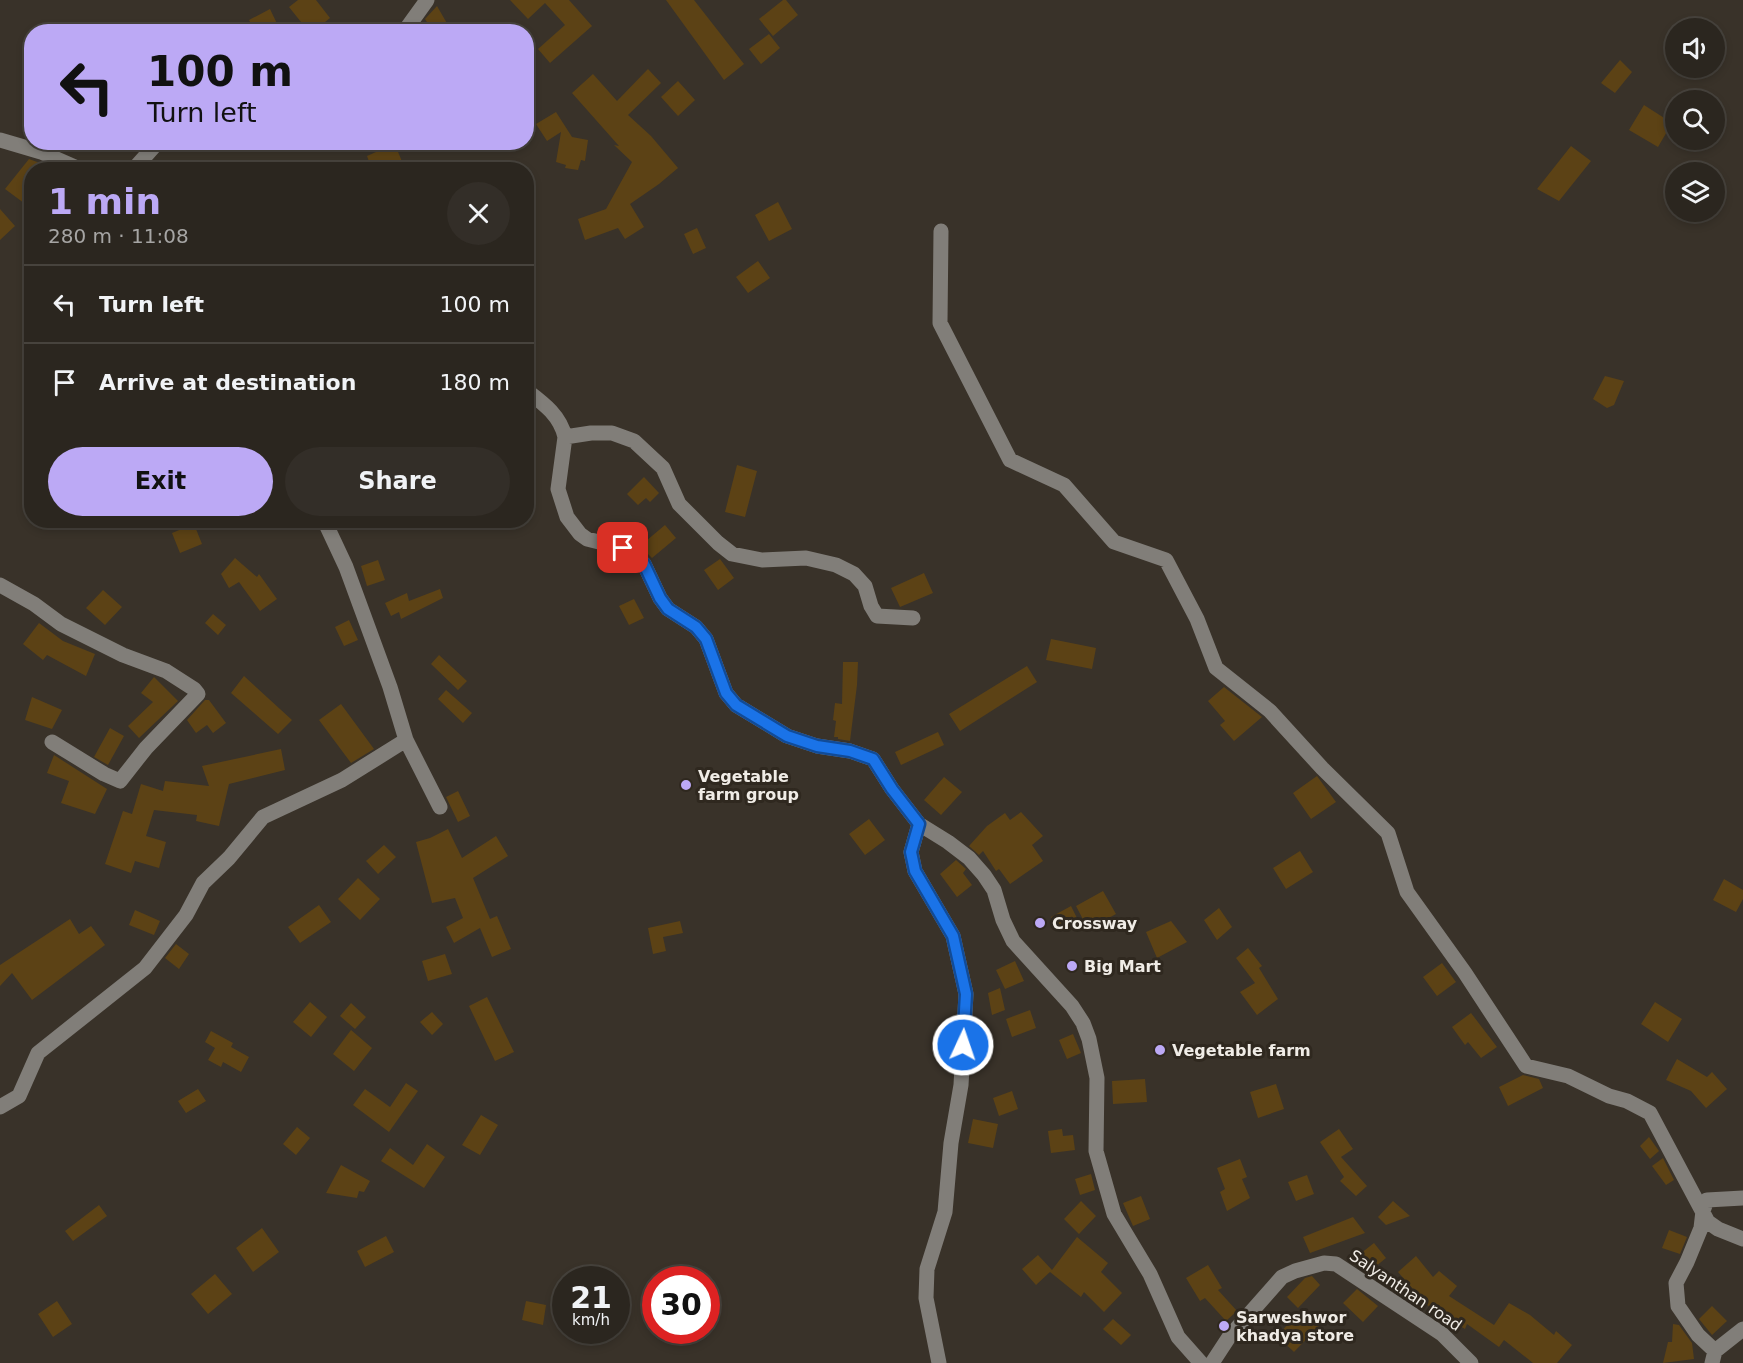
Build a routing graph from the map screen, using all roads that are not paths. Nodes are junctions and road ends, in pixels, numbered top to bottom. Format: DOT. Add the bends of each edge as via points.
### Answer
graph roads {
  1 [pos="427,0"];
  2 [pos="410,24"];
  3 [pos="0,140"];
  4 [pos="24,147"];
  5 [pos="33,150"];
  6 [pos="151,150"];
  7 [pos="63,162"];
  8 [pos="140,162"];
  9 [pos="942,231"];
  10 [pos="534,396"];
  11 [pos="565,437"];
  12 [pos="328,528"];
  13 [pos="0,585"];
  14 [pos="913,618"];
  15 [pos="406,740"];
  16 [pos="52,742"];
  17 [pos="440,807"];
  18 [pos="919,824"];
  19 [pos="0,1107"];
  20 [pos="1743,1198"];
  21 [pos="1702,1211"];
  22 [pos="1743,1239"];
  23 [pos="1743,1329"];
  24 [pos="1713,1357"];
  25 [pos="939,1363"];
  26 [pos="1201,1363"];
  27 [pos="1212,1363"];
  28 [pos="1472,1363"];
  1 -- 2 [label="street"];
  3 -- 4 [label="street"];
  5 -- 7 [label="street"];
  6 -- 8 [label="street"];
  9 -- 21 [label="street" via="940,323 1010,460 1064,485 1114,542 1166,560 1216,668 1270,711 1388,833 1407,892 1526,1066 1568,1076 1650,1113"];
  10 -- 11 [label="street" via="550,409"];
  11 -- 14 [label="street" via="612,433 634,441 663,468 679,504 732,554 762,560 806,558 836,565 866,586 877,616"];
  11 -- 18 [label="street" via="558,489 567,517 587,539 623,548 644,564 668,609 696,627 706,639 726,693 736,705 787,736 873,759"];
  12 -- 15 [label="street" via="346,567"];
  13 -- 16 [label="street" via="61,624 123,656 166,671 198,694 120,781"];
  15 -- 17 [label="street"];
  15 -- 19 [label="street" via="342,780 263,817 203,883 186,915 145,968 38,1053 19,1096"];
  18 -- 25 [label="street" via="911,852 915,871 953,936 966,994 961,1085 945,1212 927,1269 926,1298"];
  18 -- 26 [label="street" via="955,847 984,874 1014,941 1083,1023 1097,1078 1096,1151 1114,1214 1150,1274 1178,1337"];
  20 -- 21 [label="street" via="1707,1200"];
  21 -- 22 [label="street" via="1718,1229"];
  21 -- 24 [label="street" via="1701,1228 1676,1283 1678,1306"];
  23 -- 24 [label="street"];
  27 -- 28 [label="street, Salyanthan road" via="1229,1337 1282,1277 1324,1263 1336,1264 1442,1334"];
}
